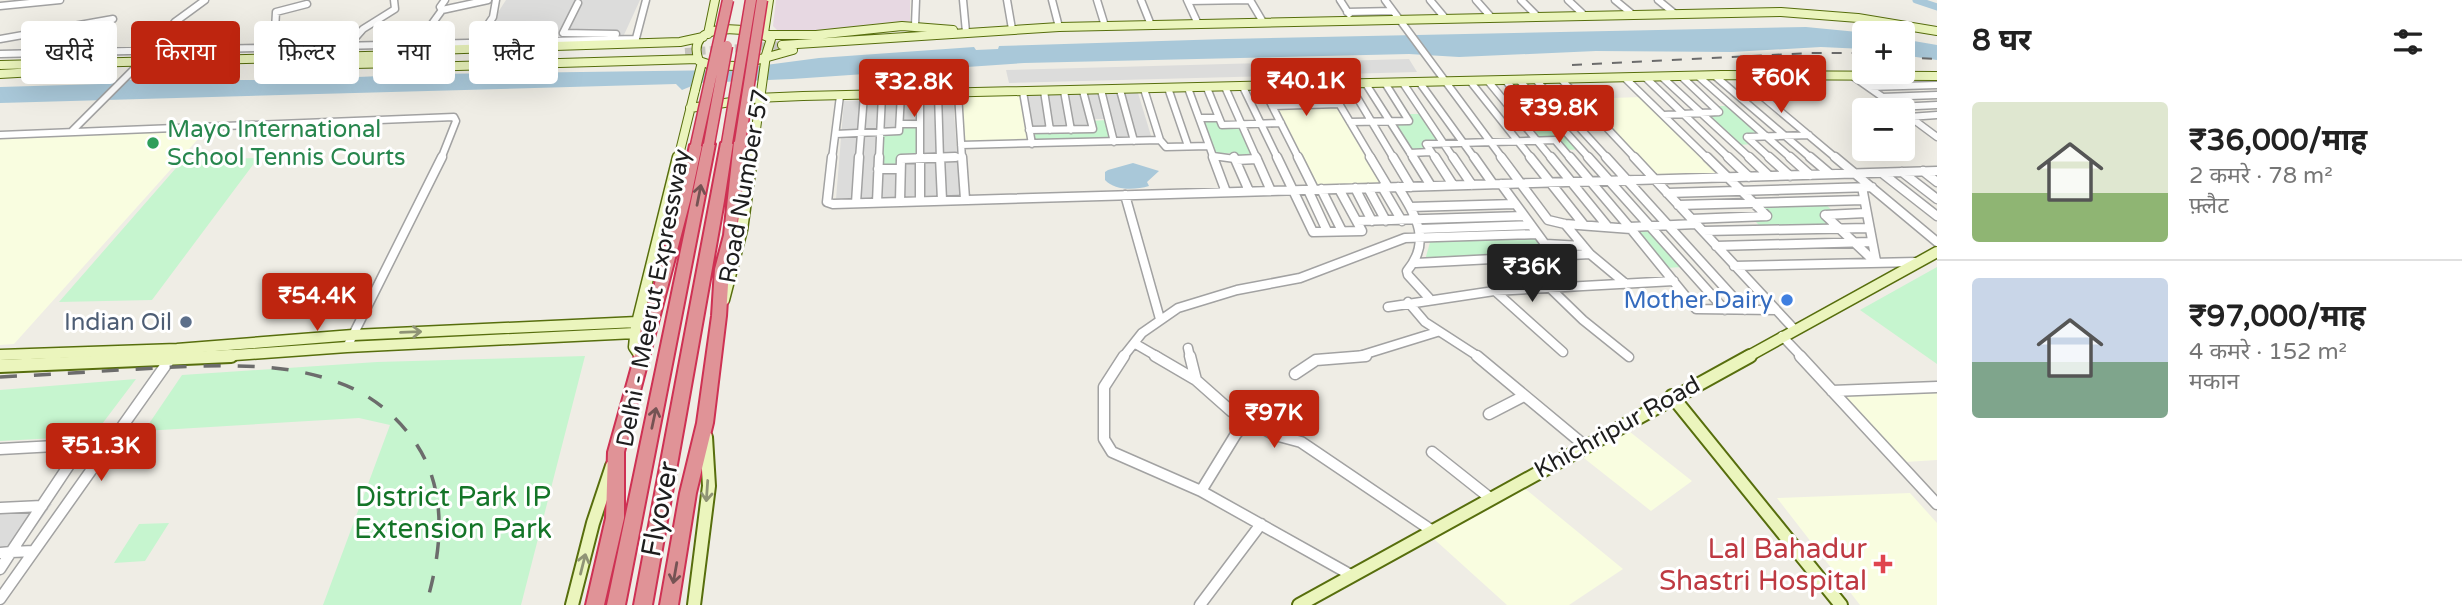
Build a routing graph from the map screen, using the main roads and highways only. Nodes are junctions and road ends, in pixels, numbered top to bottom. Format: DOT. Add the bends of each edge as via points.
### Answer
graph roads {
  1 [pos="728,0"];
  2 [pos="736,0"];
  3 [pos="751,0"];
  4 [pos="762,0"];
  5 [pos="734,143"];
  6 [pos="702,145"];
  7 [pos="595,605"];
  8 [pos="616,605"];
  9 [pos="643,605"];
  10 [pos="669,605"];
  1 -- 6 [label="highway, bridge"];
  2 -- 6 [label="highway, Delhi - Meerut Expressway, bridge"];
  3 -- 5 [label="highway, Delhi - Meerut Expressway, bridge"];
  4 -- 5 [label="highway, bridge"];
  5 -- 9 [label="highway, Delhi - Meerut Expressway"];
  5 -- 10 [label="highway, Flyover, one-way" via="730,235 705,423"];
  6 -- 7 [label="highway, Flyover" via="616,452 615,518"];
  8 -- 6 [label="highway, Delhi - Meerut Expressway, one-way"];
}
